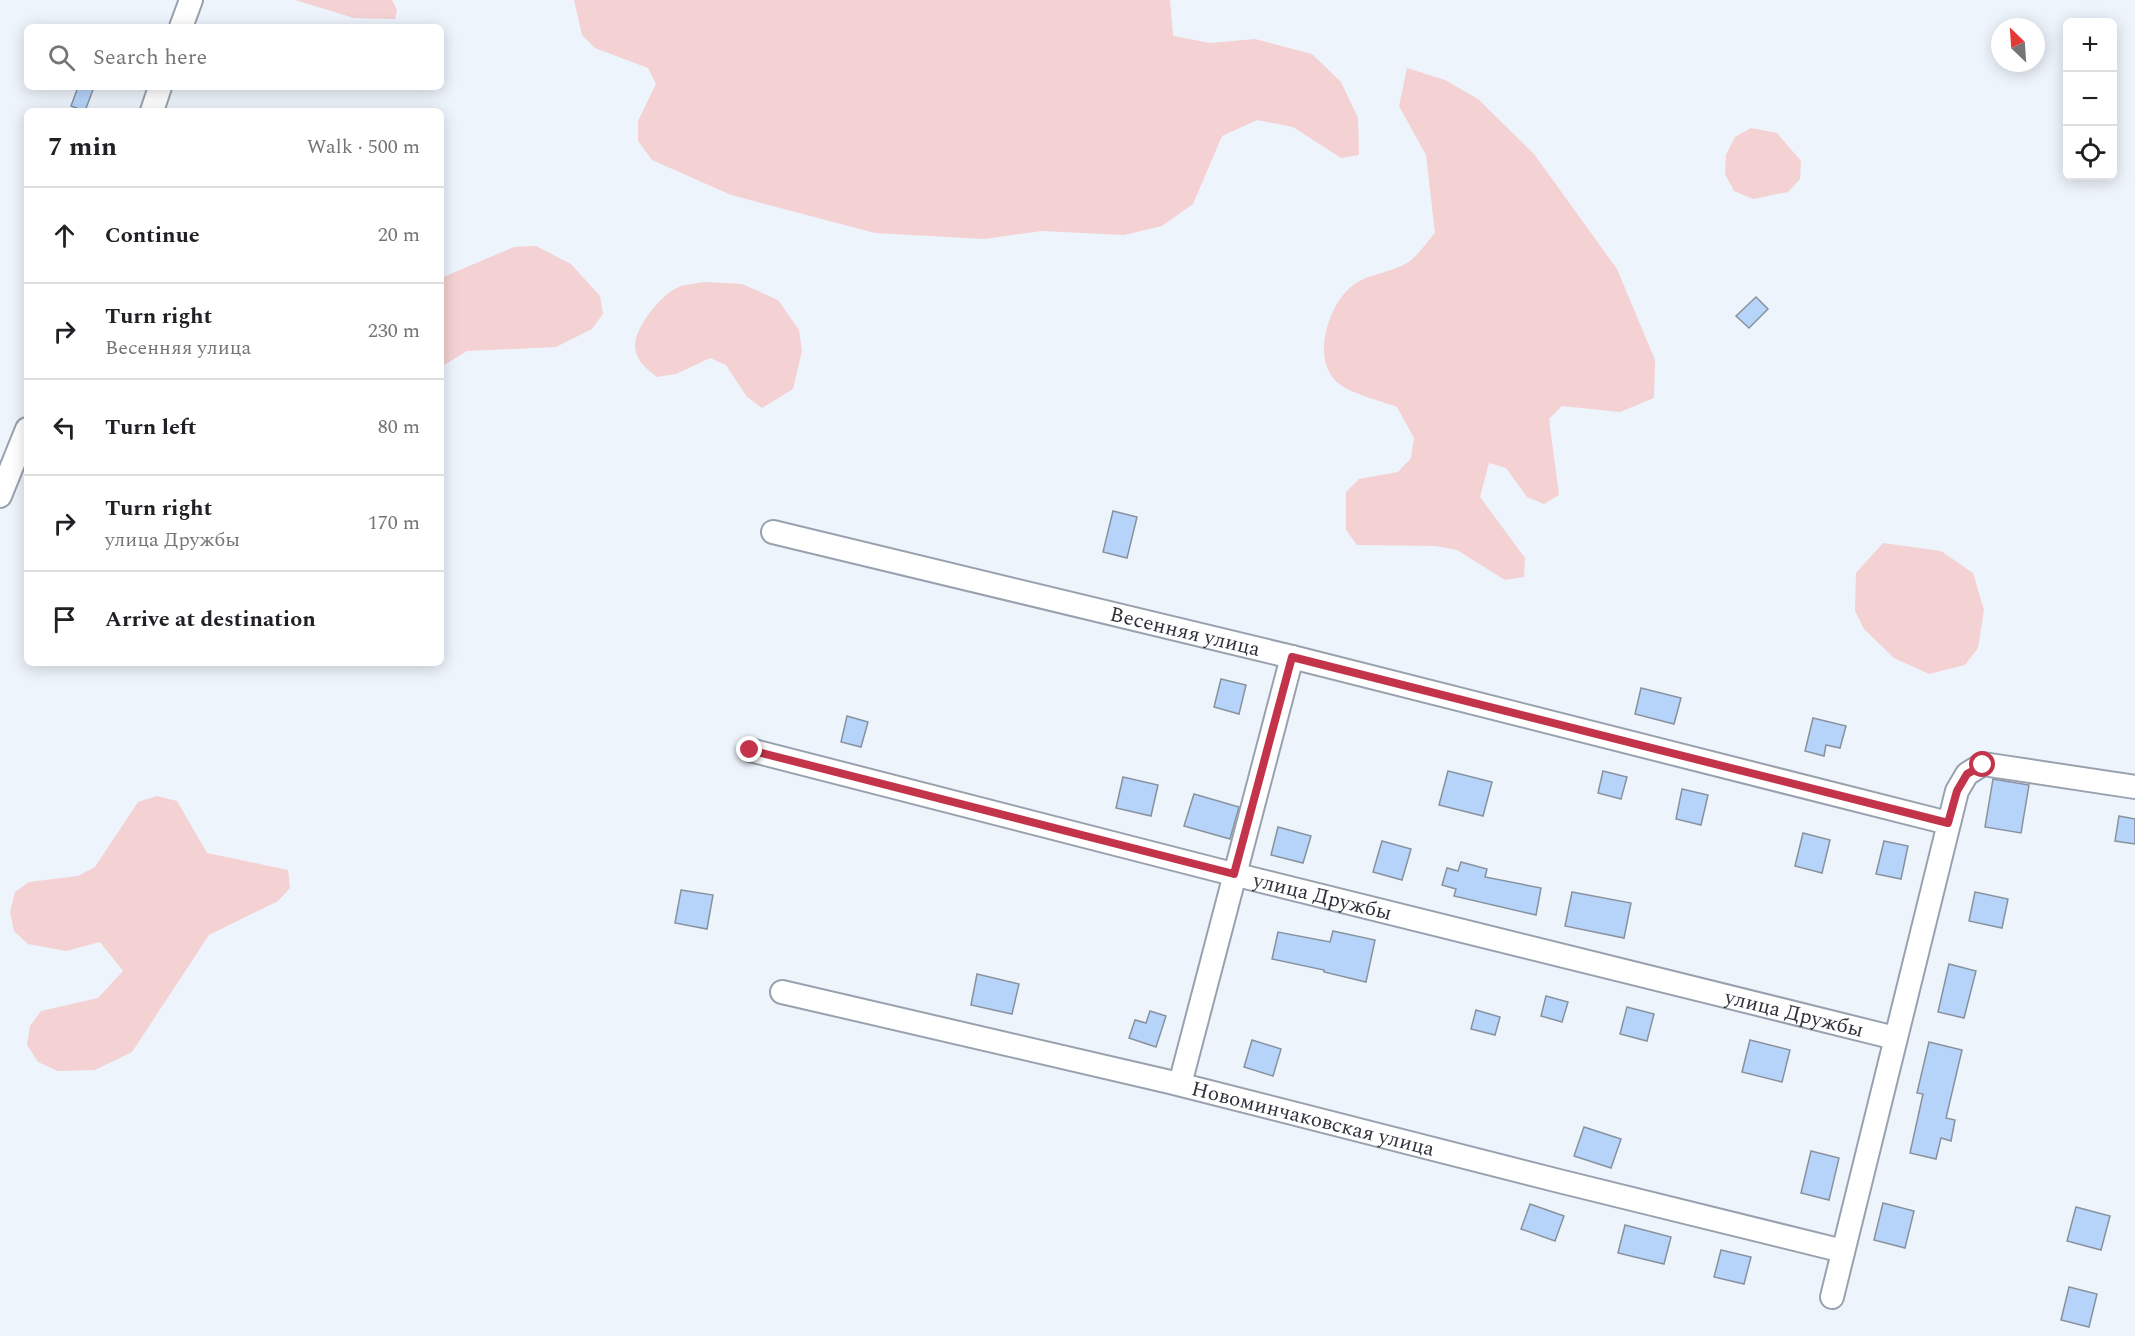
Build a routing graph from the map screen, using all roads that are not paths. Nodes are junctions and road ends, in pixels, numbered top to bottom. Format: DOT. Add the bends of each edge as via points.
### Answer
graph roads {
  1 [pos="191,0"];
  2 [pos="182,24"];
  3 [pos="159,90"];
  4 [pos="153,108"];
  5 [pos="24,436"];
  6 [pos="0,496"];
  7 [pos="773,532"];
  8 [pos="1292,657"];
  9 [pos="750,750"];
  10 [pos="2135,787"];
  11 [pos="1948,823"];
  12 [pos="1234,874"];
  13 [pos="782,992"];
  14 [pos="1895,1038"];
  15 [pos="1180,1084"];
  16 [pos="1844,1251"];
  17 [pos="1832,1297"];
  1 -- 2 [label="street"];
  3 -- 4 [label="street"];
  5 -- 6 [label="street"];
  7 -- 8 [label="street, Весенняя улица"];
  8 -- 11 [label="street, Весенняя улица"];
  8 -- 12 [label="street"];
  9 -- 12 [label="street, улица Дружбы"];
  10 -- 11 [label="street" via="1983,765 1967,774 1957,791"];
  11 -- 14 [label="street"];
  12 -- 14 [label="street, улица Дружбы"];
  12 -- 15 [label="street"];
  13 -- 15 [label="street, Новоминчаковская улица"];
  14 -- 16 [label="street"];
  15 -- 16 [label="street, Новоминчаковская улица"];
  16 -- 17 [label="street"];
}
